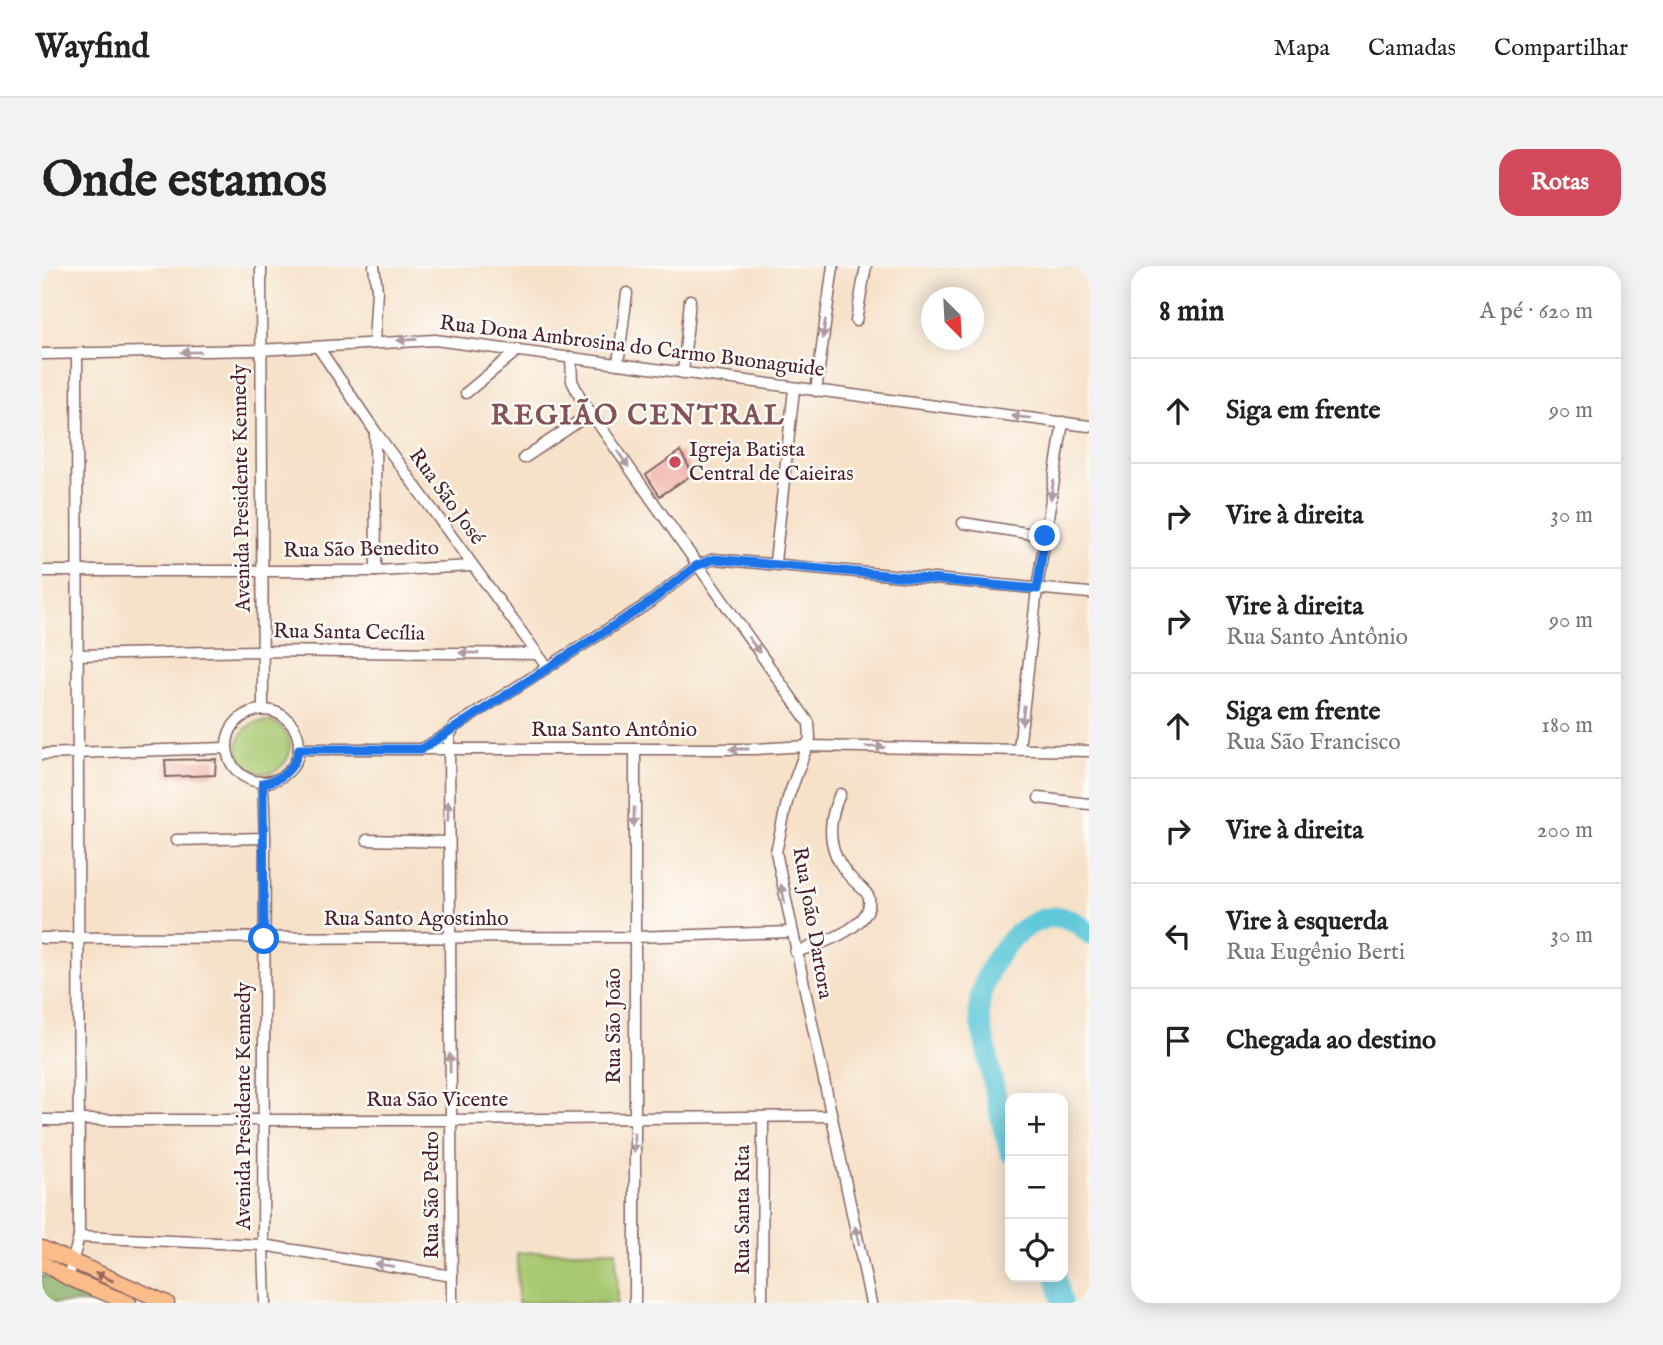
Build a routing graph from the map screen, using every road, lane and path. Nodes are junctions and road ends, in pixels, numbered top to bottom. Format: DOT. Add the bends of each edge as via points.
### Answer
graph roads {
  1 [pos="261,266"];
  2 [pos="374,266"];
  3 [pos="833,266"];
  4 [pos="866,266"];
  5 [pos="627,293"];
  6 [pos="690,300"];
  7 [pos="856,321"];
  8 [pos="374,343"];
  9 [pos="318,347"];
  10 [pos="259,350"];
  11 [pos="519,350"];
  12 [pos="42,354"];
  13 [pos="77,354"];
  14 [pos="571,357"];
  15 [pos="618,364"];
  16 [pos="683,373"];
  17 [pos="794,389"];
  18 [pos="816,391"];
  19 [pos="466,393"];
  20 [pos="591,413"];
  21 [pos="1063,422"];
  22 [pos="1089,426"];
  23 [pos="375,431"];
  24 [pos="524,458"];
  25 [pos="964,523"];
  26 [pos="1045,536"];
  27 [pos="775,562"];
  28 [pos="472,566"];
  29 [pos="696,566"];
  30 [pos="75,570"];
  31 [pos="376,570"];
  32 [pos="42,571"];
  33 [pos="261,571"];
  34 [pos="1037,589"];
  35 [pos="1089,593"];
  36 [pos="264,651"];
  37 [pos="537,654"];
  38 [pos="76,655"];
  39 [pos="547,667"];
  40 [pos="263,710"];
  41 [pos="450,732"];
  42 [pos="807,746"];
  43 [pos="226,748"];
  44 [pos="299,749"];
  45 [pos="422,749"];
  46 [pos="635,749"];
  47 [pos="1019,749"];
  48 [pos="449,750"];
  49 [pos="1089,751"];
  50 [pos="76,753"];
  51 [pos="42,754"];
  52 [pos="263,783"];
  53 [pos="841,794"];
  54 [pos="1039,798"];
  55 [pos="1089,804"];
  56 [pos="265,838"];
  57 [pos="176,840"];
  58 [pos="368,840"];
  59 [pos="448,842"];
  60 [pos="791,932"];
  61 [pos="448,937"];
  62 [pos="633,937"];
  63 [pos="42,938"];
  64 [pos="80,938"];
  65 [pos="264,939"];
  66 [pos="795,952"];
  67 [pos="832,1115"];
  68 [pos="77,1118"];
  69 [pos="763,1118"];
  70 [pos="263,1119"];
  71 [pos="634,1119"];
  72 [pos="42,1120"];
  73 [pos="451,1120"];
  74 [pos="79,1237"];
  75 [pos="263,1245"];
  76 [pos="42,1248"];
  77 [pos="42,1263"];
  78 [pos="72,1263"];
  79 [pos="452,1276"];
  80 [pos="68,1278"];
  81 [pos="129,1303"];
  82 [pos="167,1303"];
  83 [pos="265,1303"];
  84 [pos="452,1303"];
  85 [pos="635,1303"];
  86 [pos="762,1303"];
  87 [pos="871,1303"];
  1 -- 10 [label="street, Avenida Presidente Kennedy"];
  2 -- 8 [label="street"];
  3 -- 18 [label="street, one-way"];
  4 -- 7 [label="street"];
  5 -- 15 [label="street"];
  6 -- 16 [label="street"];
  8 -- 9 [label="street, Rua Dona Ambrosina do Carmo Buonaguide"];
  11 -- 8 [label="street, Rua Dona Ambrosina do Carmo Buonaguide, one-way" via="435,340"];
  9 -- 10 [label="street, Rua Dona Ambrosina do Carmo Buonaguide"];
  9 -- 23 [label="street, Rua São José"];
  10 -- 13 [label="street, Rua Dona Ambrosina do Carmo Buonaguide, one-way"];
  10 -- 33 [label="street, Avenida Presidente Kennedy"];
  11 -- 14 [label="street, Rua Dona Ambrosina do Carmo Buonaguide"];
  11 -- 19 [label="street"];
  12 -- 13 [label="street, Rua Dona Ambrosina do Carmo Buonaguide"];
  13 -- 30 [label="street"];
  14 -- 15 [label="street, Rua Dona Ambrosina do Carmo Buonaguide"];
  14 -- 20 [label="street" via="572,381"];
  15 -- 16 [label="street, Rua Dona Ambrosina do Carmo Buonaguide"];
  16 -- 17 [label="street, Rua Dona Ambrosina do Carmo Buonaguide"];
  17 -- 18 [label="street, Rua Dona Ambrosina do Carmo Buonaguide"];
  17 -- 27 [label="street"];
  21 -- 18 [label="street, Rua Dona Ambrosina do Carmo Buonaguide, one-way"];
  20 -- 24 [label="street"];
  20 -- 29 [label="street, one-way"];
  21 -- 22 [label="street, Rua Dona Ambrosina do Carmo Buonaguide"];
  21 -- 26 [label="street, one-way"];
  23 -- 28 [label="street, Rua São José"];
  23 -- 31 [label="street"];
  25 -- 26 [label="street"];
  26 -- 34 [label="street"];
  27 -- 29 [label="street" via="714,559"];
  27 -- 34 [label="street"];
  28 -- 31 [label="street, Rua São Benedito"];
  28 -- 37 [label="street, Rua São José"];
  29 -- 39 [label="street" via="649,603"];
  29 -- 42 [label="street, one-way" via="805,715 810,731"];
  30 -- 32 [label="street, Rua São Benedito"];
  30 -- 33 [label="street, Rua São Benedito"];
  30 -- 38 [label="street"];
  31 -- 33 [label="street, Rua São Benedito"];
  33 -- 36 [label="street, Avenida Presidente Kennedy"];
  34 -- 35 [label="street"];
  34 -- 47 [label="street, one-way"];
  37 -- 36 [label="street, Rua Santa Cecília, one-way"];
  36 -- 38 [label="street, Rua Santa Cecília"];
  36 -- 40 [label="street, Avenida Presidente Kennedy"];
  37 -- 39 [label="street, Rua São José"];
  38 -- 50 [label="street"];
  39 -- 41 [label="street"];
  40 -- 43 [label="street" via="233,725"];
  40 -- 44 [label="street" via="286,718 294,727"];
  41 -- 45 [label="street"];
  41 -- 48 [label="street, Rua São Pedro"];
  42 -- 46 [label="street, Rua Santo Antônio, one-way"];
  42 -- 47 [label="street, one-way"];
  60 -- 42 [label="street, Rua João Dartora, one-way" via="777,843"];
  43 -- 50 [label="street"];
  43 -- 52 [label="street" via="240,775"];
  44 -- 45 [label="street, Rua Santo Antônio"];
  44 -- 52 [label="street" via="290,770"];
  45 -- 48 [label="street, Rua Santo Antônio"];
  46 -- 48 [label="street, Rua Santo Antônio"];
  46 -- 62 [label="street, Rua São João, one-way"];
  47 -- 49 [label="street"];
  59 -- 48 [label="street, Rua São Pedro, one-way"];
  50 -- 51 [label="street"];
  50 -- 64 [label="street"];
  52 -- 56 [label="street, Avenida Presidente Kennedy"];
  53 -- 66 [label="street" via="832,813 831,842 845,871 866,891 867,909 846,934"];
  54 -- 55 [label="street"];
  56 -- 57 [label="street"];
  56 -- 65 [label="street, Avenida Presidente Kennedy"];
  58 -- 59 [label="street"];
  59 -- 61 [label="street, Rua São Pedro"];
  60 -- 62 [label="street, Rua Santo Agostinho"];
  60 -- 66 [label="street, Rua João Dartora"];
  61 -- 62 [label="street, Rua Santo Agostinho"];
  61 -- 65 [label="street, Rua Santo Agostinho"];
  73 -- 61 [label="street, Rua São Pedro, one-way"];
  62 -- 71 [label="street, Rua São João"];
  63 -- 64 [label="street, Rua Santo Agostinho"];
  64 -- 65 [label="street, Rua Santo Agostinho"];
  64 -- 68 [label="street"];
  65 -- 70 [label="street, Avenida Presidente Kennedy"];
  66 -- 67 [label="street, Rua João Dartora"];
  67 -- 69 [label="street, Rua São Vicente"];
  87 -- 67 [label="street, Rua João Dartora, one-way"];
  68 -- 70 [label="street, Rua São Vicente"];
  68 -- 72 [label="street, Rua São Vicente"];
  68 -- 74 [label="street"];
  69 -- 71 [label="street, Rua São Vicente"];
  69 -- 86 [label="street, Rua Santa Rita"];
  70 -- 73 [label="street, Rua São Vicente"];
  70 -- 75 [label="street, Avenida Presidente Kennedy"];
  71 -- 73 [label="street, Rua São Vicente"];
  71 -- 85 [label="street, Rua São João, one-way"];
  73 -- 79 [label="street, Rua São Pedro"];
  74 -- 75 [label="street"];
  74 -- 78 [label="street"];
  79 -- 75 [label="street, one-way"];
  75 -- 83 [label="street, Avenida Presidente Kennedy"];
  76 -- 78 [label="main road"];
  77 -- 80 [label="main road"];
  78 -- 80 [label="street"];
  82 -- 78 [label="main road, one-way"];
  79 -- 84 [label="street, Rua São Pedro"];
  80 -- 81 [label="main road"];
}
